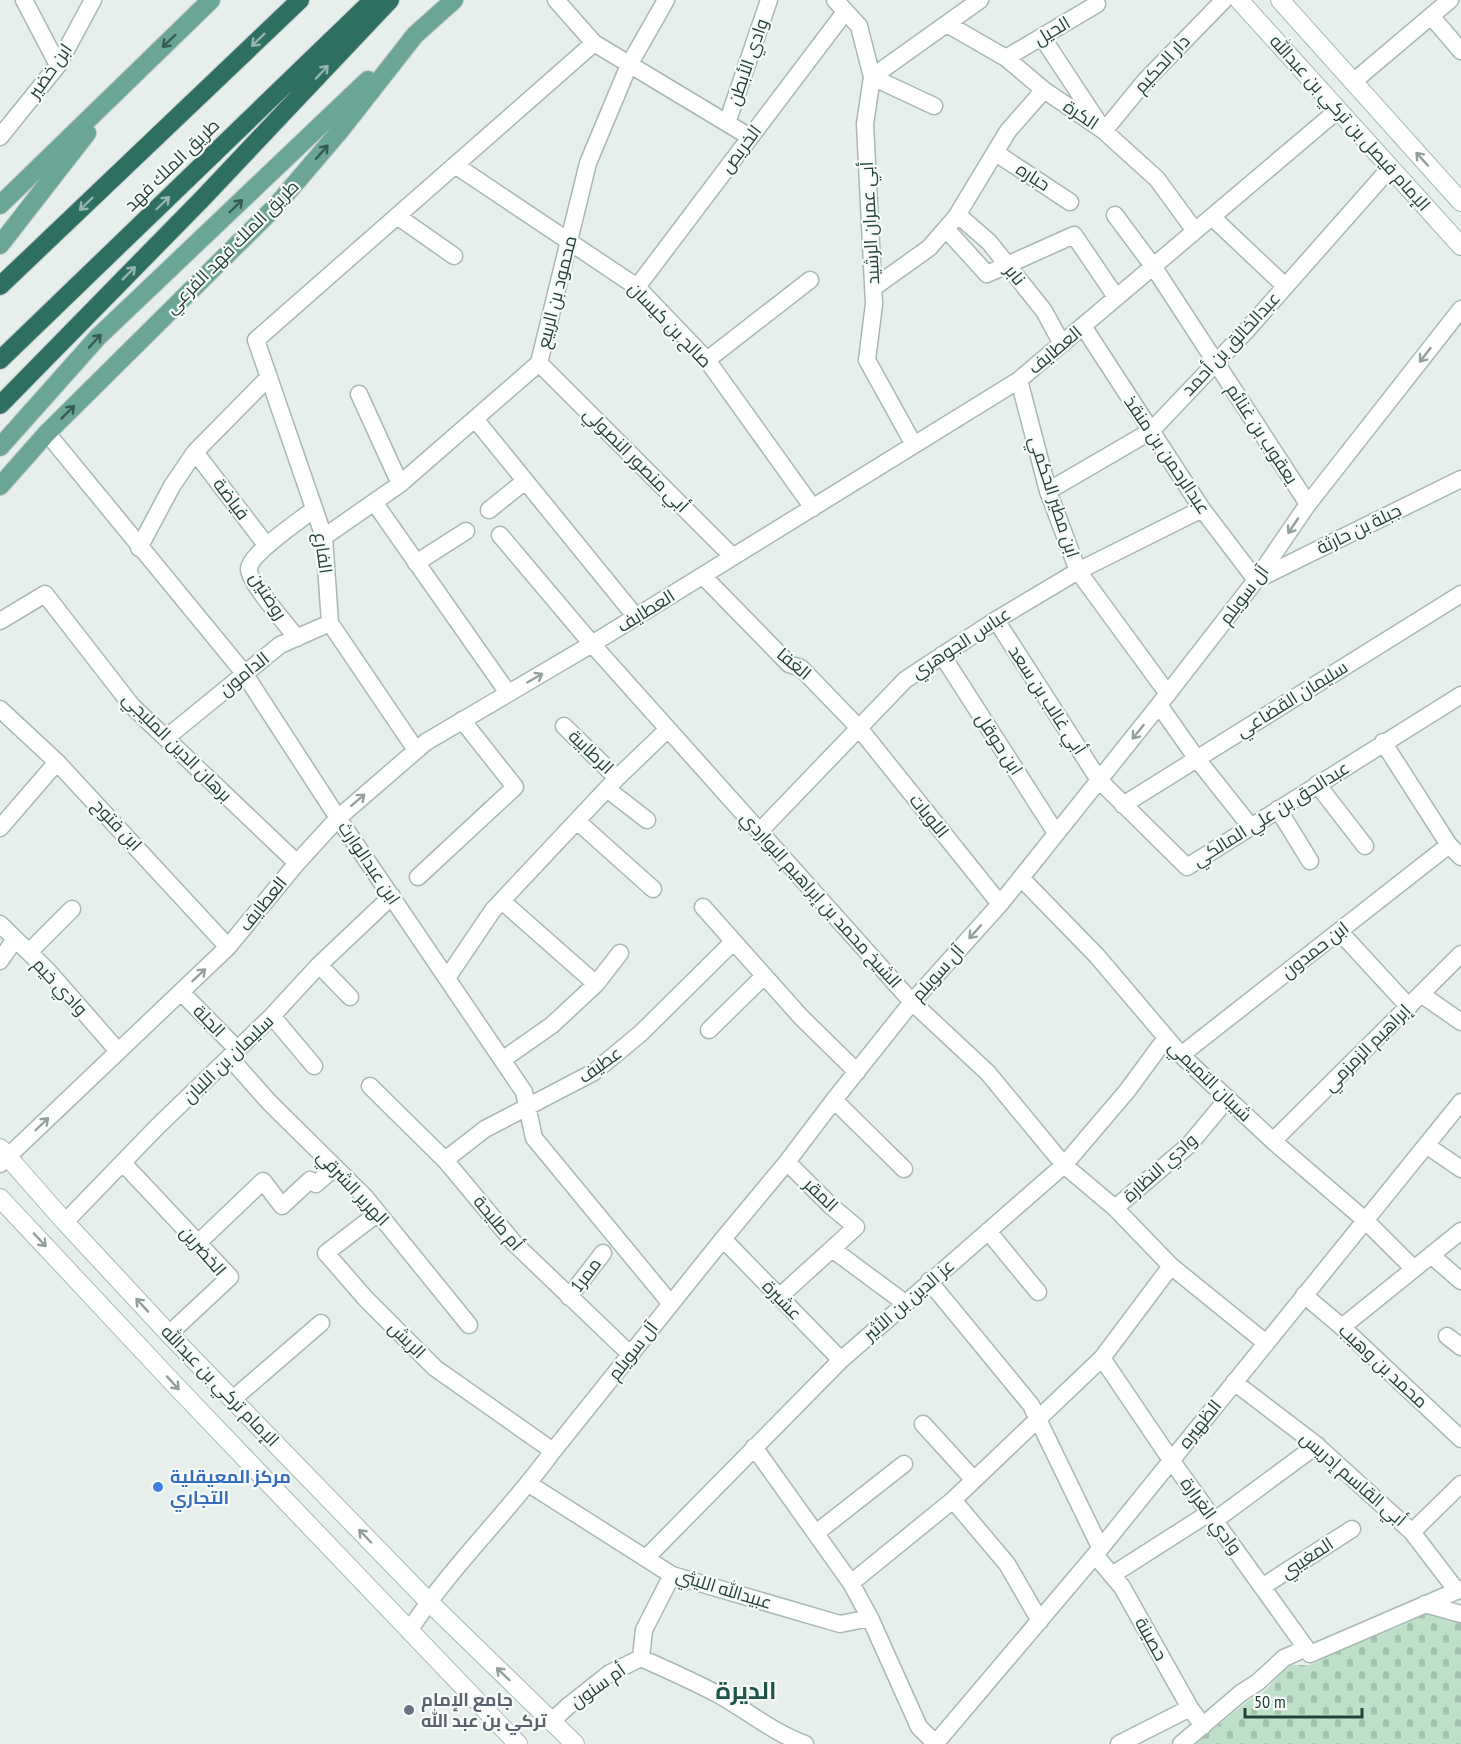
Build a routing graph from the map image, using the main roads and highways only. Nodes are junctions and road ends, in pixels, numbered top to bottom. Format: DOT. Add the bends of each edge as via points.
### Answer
graph roads {
  1 [pos="211,0"];
  2 [pos="300,0"];
  3 [pos="374,0"];
  4 [pos="390,0"];
  5 [pos="454,0"];
  6 [pos="1239,0"];
  7 [pos="1280,0"];
  8 [pos="415,35"];
  9 [pos="129,80"];
  10 [pos="1461,202"];
  11 [pos="0,205"];
  12 [pos="0,245"];
  13 [pos="1461,246"];
  14 [pos="0,286"];
  15 [pos="0,360"];
  16 [pos="0,405"];
  17 [pos="0,447"];
  18 [pos="0,486"];
  19 [pos="3,1156"];
  20 [pos="0,1198"];
  21 [pos="518,1744"];
  22 [pos="575,1744"];
  1 -- 9 [label="main road, one-way"];
  2 -- 14 [label="highway, طريق الملك فهد, one-way"];
  15 -- 3 [label="highway, طريق الملك فهد, one-way"];
  16 -- 4 [label="highway, one-way"];
  5 -- 8 [label="main road, طريق الملك فهد الفرعي"];
  6 -- 13 [label="main road, الإمام فيصل بن تركي بن عبدالله"];
  10 -- 7 [label="main road, الإمام فيصل بن تركي بن عبدالله, one-way"];
  17 -- 8 [label="main road, one-way" via="98,337"];
  18 -- 8 [label="main road, طريق الملك فهد الفرعي, one-way" via="47,433 275,207"];
  9 -- 11 [label="main road"];
  9 -- 12 [label="main road"];
  22 -- 19 [label="main road, الإمام تركي بن عبدالله, one-way" via="428,1601"];
  20 -- 21 [label="main road, الإمام تركي بن عبدالله, one-way"];
}
